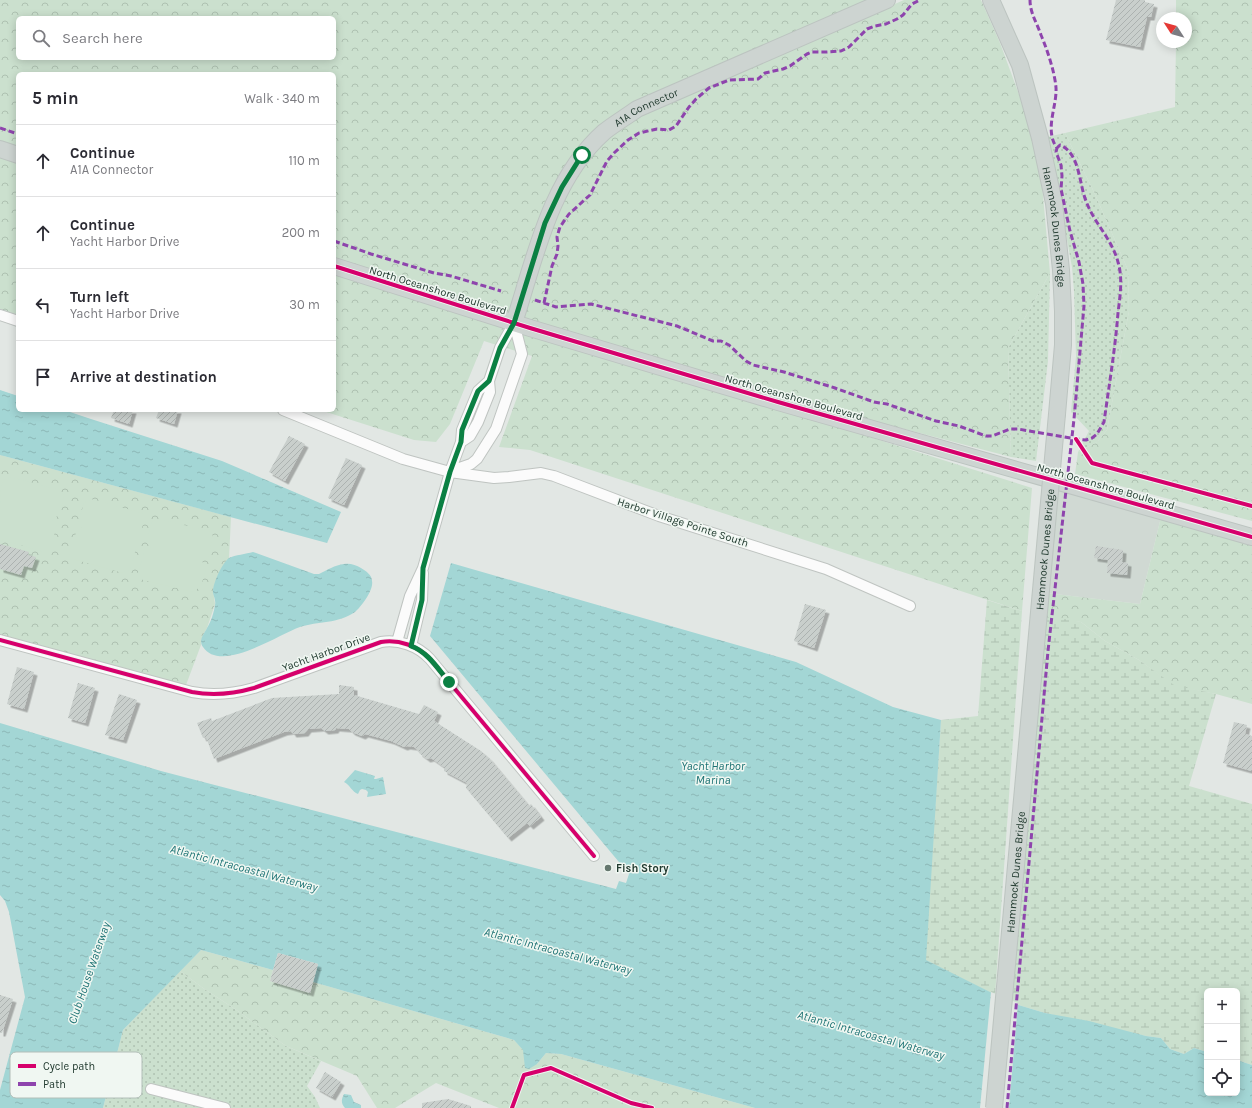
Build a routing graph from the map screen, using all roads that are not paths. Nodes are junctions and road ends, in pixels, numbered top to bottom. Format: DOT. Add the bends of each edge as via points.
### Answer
graph roads {
  1 [pos="887,0"];
  2 [pos="991,0"];
  3 [pos="0,149"];
  4 [pos="16,154"];
  5 [pos="336,267"];
  6 [pos="0,315"];
  7 [pos="16,320"];
  8 [pos="514,323"];
  9 [pos="489,381"];
  10 [pos="490,392"];
  11 [pos="508,397"];
  12 [pos="288,412"];
  13 [pos="478,422"];
  14 [pos="496,429"];
  15 [pos="461,442"];
  16 [pos="450,472"];
  17 [pos="1252,537"];
  18 [pos="423,568"];
  19 [pos="910,606"];
  20 [pos="0,640"];
  21 [pos="397,642"];
  22 [pos="411,646"];
  23 [pos="594,856"];
  24 [pos="151,1089"];
  25 [pos="225,1108"];
  26 [pos="994,1108"];
  1 -- 8 [label="main road, A1A Connector" via="637,109 604,132 582,155 562,187 545,223"];
  2 -- 26 [label="main road, Hammock Dunes Bridge, bridge" via="1020,65 1040,138 1054,204 1064,311 1057,414"];
  3 -- 4 [label="main road"];
  5 -- 8 [label="main road, North Oceanshore Boulevard"];
  6 -- 7 [label="street"];
  8 -- 9 [label="street" via="500,348"];
  8 -- 11 [label="street" via="522,354"];
  8 -- 17 [label="main road, North Oceanshore Boulevard" via="785,404"];
  9 -- 10 [label="street"];
  9 -- 15 [label="street" via="478,391 462,430"];
  10 -- 11 [label="street"];
  10 -- 13 [label="street"];
  11 -- 14 [label="street"];
  12 -- 16 [label="street, Harbor Village Pointe South" via="403,459"];
  13 -- 14 [label="street"];
  13 -- 15 [label="street" via="470,436"];
  14 -- 16 [label="street" via="477,459"];
  15 -- 16 [label="street"];
  16 -- 18 [label="street"];
  16 -- 19 [label="street, Harbor Village Pointe South" via="494,478 534,473 548,474 659,516 826,569"];
  18 -- 21 [label="street" via="410,596"];
  18 -- 22 [label="street" via="422,600"];
  20 -- 21 [label="street, Yacht Harbor Drive" via="192,692 219,694 254,688 381,642"];
  21 -- 22 [label="street, Yacht Harbor Drive"];
  22 -- 23 [label="street, Yacht Harbor Drive" via="430,659"];
  24 -- 25 [label="street"];
}
